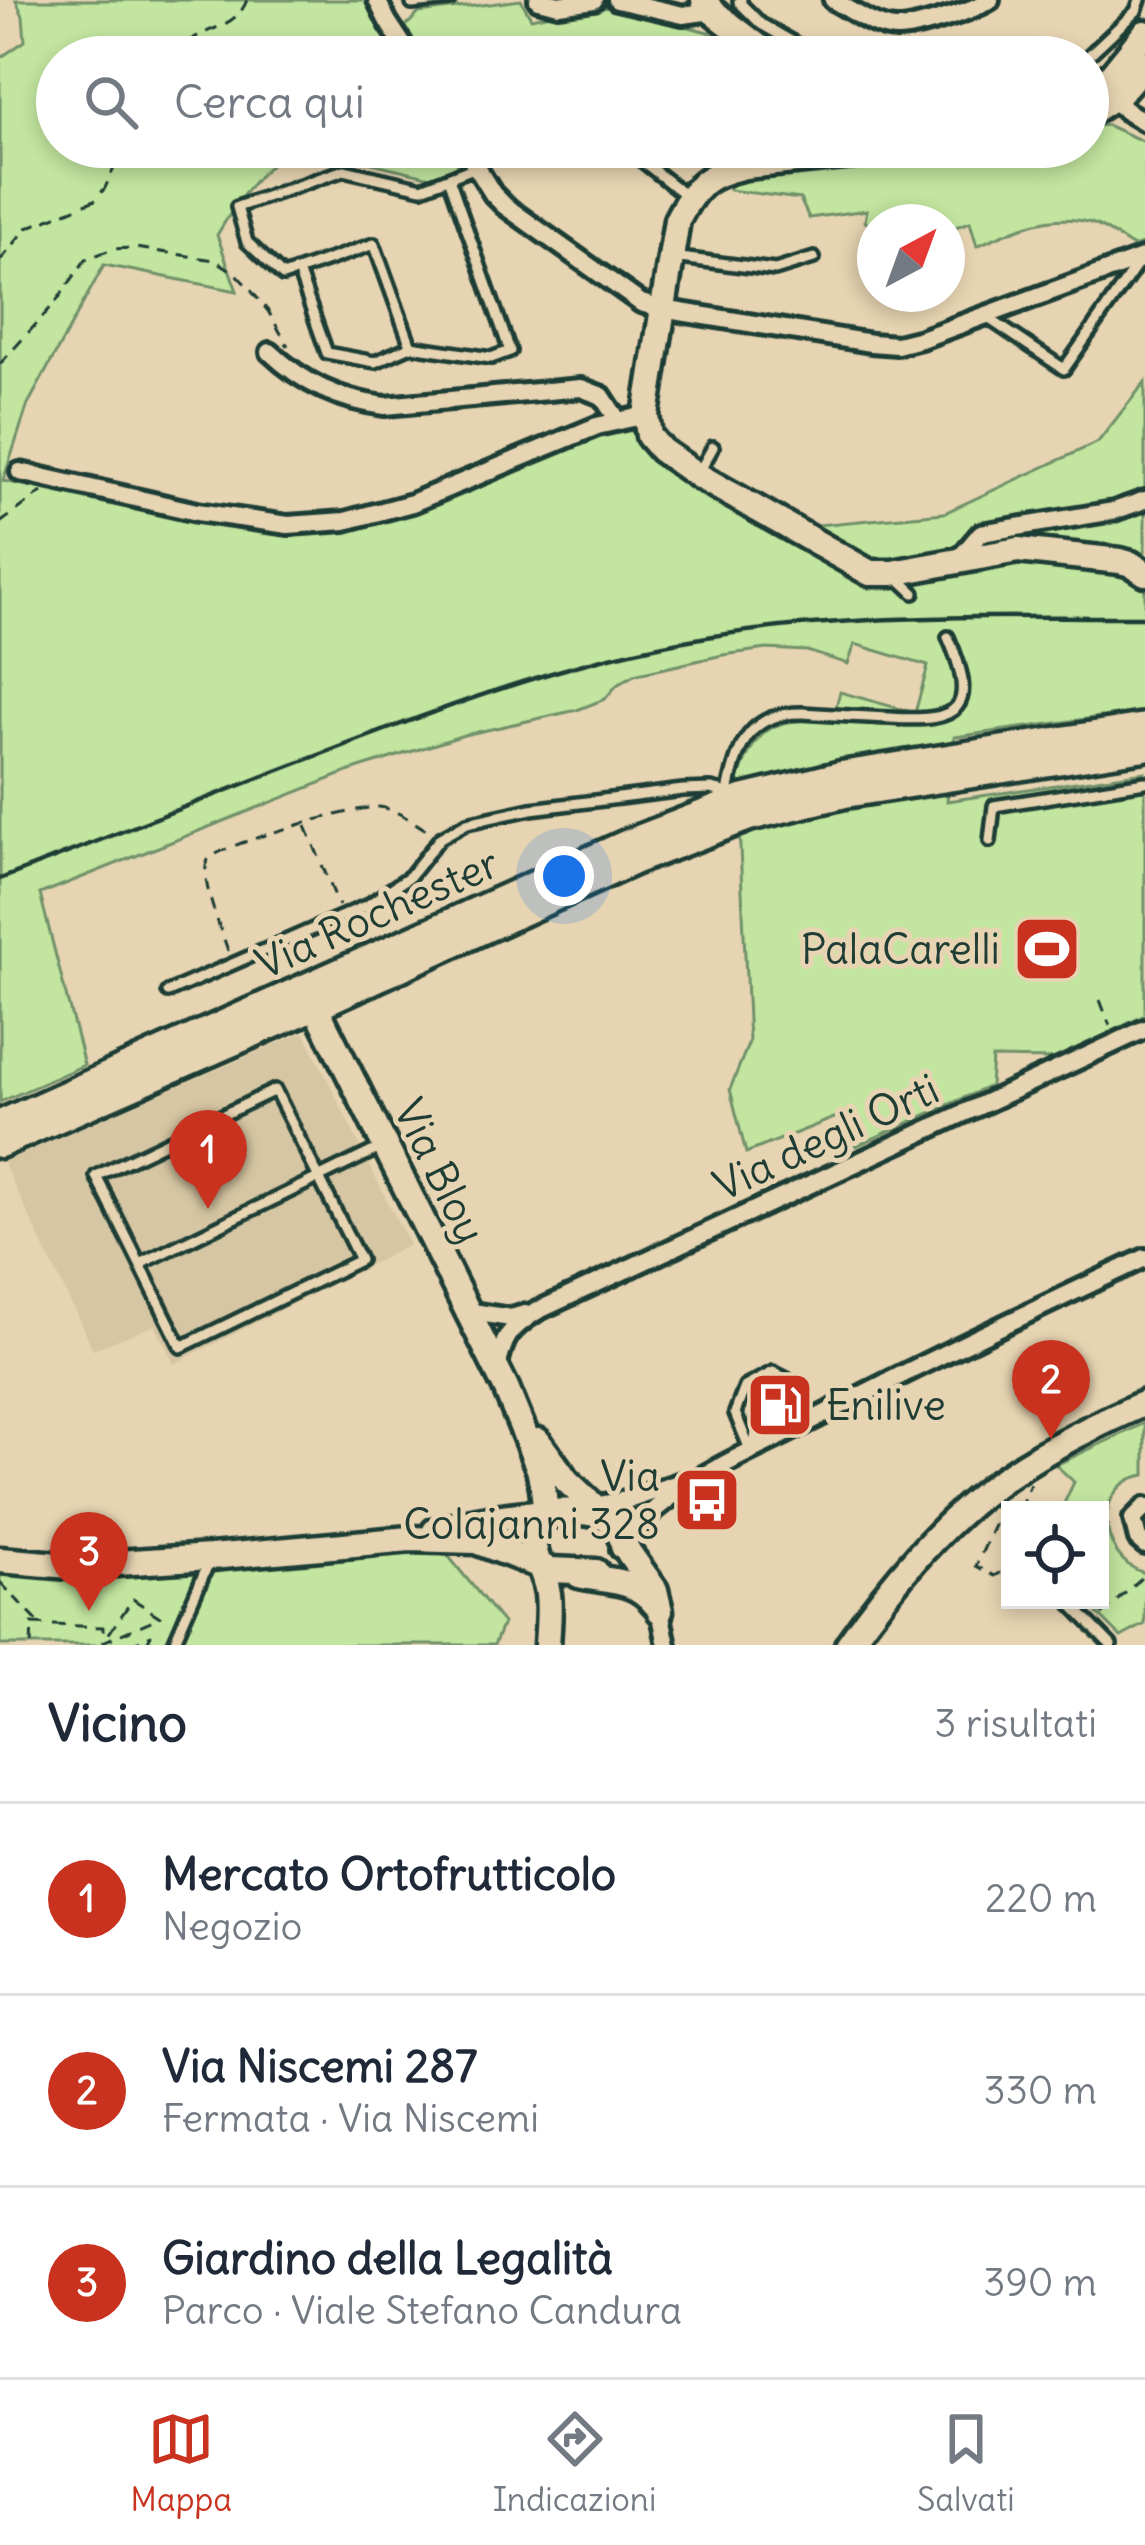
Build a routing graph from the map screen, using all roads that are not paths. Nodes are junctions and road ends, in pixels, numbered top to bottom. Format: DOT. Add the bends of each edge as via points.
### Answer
graph roads {
  1 [pos="377,0"];
  2 [pos="450,0"];
  3 [pos="538,0"];
  4 [pos="594,0"];
  5 [pos="617,0"];
  6 [pos="741,0"];
  7 [pos="833,0"];
  8 [pos="990,0"];
  9 [pos="1140,0"];
  10 [pos="412,4"];
  11 [pos="708,5"];
  12 [pos="1145,33"];
  13 [pos="397,36"];
  14 [pos="746,36"];
  15 [pos="782,36"];
  16 [pos="1109,37"];
  17 [pos="1145,64"];
  18 [pos="1109,78"];
  19 [pos="1109,90"];
  20 [pos="1109,101"];
  21 [pos="1145,122"];
  22 [pos="474,168"];
  23 [pos="477,168"];
  24 [pos="651,168"];
  25 [pos="735,168"];
  26 [pos="449,178"];
  27 [pos="689,198"];
  28 [pos="670,256"];
  29 [pos="1144,257"];
  30 [pos="814,258"];
  31 [pos="298,271"];
  32 [pos="662,309"];
  33 [pos="985,316"];
  34 [pos="411,346"];
  35 [pos="270,352"];
  36 [pos="646,415"];
  37 [pos="617,419"];
  38 [pos="713,447"];
  39 [pos="20,472"];
  40 [pos="698,475"];
  41 [pos="1145,500"];
  42 [pos="958,560"];
  43 [pos="893,573"];
  44 [pos="1145,573"];
  45 [pos="914,593"];
  46 [pos="948,637"];
  47 [pos="1145,726"];
  48 [pos="1145,748"];
  49 [pos="988,772"];
  50 [pos="1145,782"];
  51 [pos="727,798"];
  52 [pos="994,806"];
  53 [pos="990,841"];
  54 [pos="168,992"];
  55 [pos="311,997"];
  56 [pos="1145,1029"];
  57 [pos="0,1124"];
  58 [pos="0,1145"];
  59 [pos="384,1146"];
  60 [pos="318,1178"];
  61 [pos="1145,1258"];
  62 [pos="140,1264"];
  63 [pos="466,1311"];
  64 [pos="512,1322"];
  65 [pos="479,1335"];
  66 [pos="502,1379"];
  67 [pos="795,1395"];
  68 [pos="1145,1403"];
  69 [pos="808,1422"];
  70 [pos="753,1451"];
  71 [pos="713,1471"];
  72 [pos="1145,1507"];
  73 [pos="551,1515"];
  74 [pos="617,1530"];
  75 [pos="410,1539"];
  76 [pos="1145,1545"];
  77 [pos="211,1557"];
  78 [pos="0,1560"];
  79 [pos="547,1566"];
  80 [pos="593,1575"];
  81 [pos="1076,1609"];
  82 [pos="660,1611"];
  83 [pos="173,1645"];
  84 [pos="547,1645"];
  85 [pos="667,1645"];
  86 [pos="848,1645"];
  87 [pos="1111,1645"];
  1 -- 13 [label="street"];
  2 -- 10 [label="lane"];
  3 -- 4 [label="street"];
  5 -- 11 [label="street" via="682,15"];
  6 -- 15 [label="lane"];
  7 -- 8 [label="street" via="894,29"];
  9 -- 16 [label="lane"];
  11 -- 14 [label="main road"];
  12 -- 18 [label="main road"];
  17 -- 19 [label="main road"];
  20 -- 21 [label="street"];
  22 -- 26 [label="lane"];
  23 -- 32 [label="street" via="519,217 633,298"];
  24 -- 27 [label="lane"];
  25 -- 27 [label="main road" via="704,180"];
  26 -- 31 [label="lane" via="422,188 344,170 238,207 247,242 283,276"];
  26 -- 34 [label="lane" via="510,351 491,358"];
  27 -- 28 [label="main road"];
  28 -- 30 [label="lane" via="775,270"];
  28 -- 32 [label="main road"];
  29 -- 33 [label="street"];
  29 -- 33 [label="lane" via="1064,370"];
  31 -- 34 [label="lane" via="327,353 375,362"];
  31 -- 34 [label="lane" via="374,244"];
  32 -- 33 [label="street" via="897,345"];
  32 -- 36 [label="main road"];
  35 -- 37 [label="street" via="299,378 361,403 581,388 602,396"];
  36 -- 37 [label="street"];
  36 -- 40 [label="main road" via="653,444"];
  37 -- 39 [label="street" via="412,503 345,521 288,525 196,512"];
  38 -- 40 [label="lane"];
  40 -- 43 [label="main road" via="857,567"];
  41 -- 42 [label="street" via="981,533"];
  42 -- 43 [label="main road"];
  42 -- 44 [label="main road" via="1031,550 1120,561"];
  43 -- 45 [label="lane"];
  46 -- 51 [label="lane" via="962,676 951,714 771,717 745,739"];
  47 -- 51 [label="main road, Via Rochester"];
  48 -- 49 [label="main road, Via Rochester"];
  49 -- 52 [label="lane"];
  49 -- 55 [label="main road, Via Rochester" via="748,818"];
  50 -- 52 [label="lane"];
  51 -- 54 [label="lane" via="683,790 467,823 368,905"];
  51 -- 55 [label="main road, Via Rochester"];
  52 -- 53 [label="lane"];
  55 -- 57 [label="main road, Via Rochester"];
  55 -- 58 [label="main road, Via Rochester"];
  55 -- 59 [label="main road, Via Bloy"];
  56 -- 64 [label="street, Via degli Orti"];
  59 -- 60 [label="lane"];
  59 -- 63 [label="main road, Via Bloy"];
  60 -- 62 [label="lane"];
  60 -- 62 [label="lane" via="360,1260 181,1347"];
  60 -- 62 [label="lane" via="275,1090 116,1166 96,1176"];
  61 -- 69 [label="street"];
  63 -- 64 [label="street"];
  63 -- 65 [label="main road, Via Bloy"];
  64 -- 65 [label="street, Via degli Orti"];
  64 -- 66 [label="street"];
  65 -- 66 [label="main road, Via Bloy"];
  66 -- 73 [label="main road"];
  66 -- 74 [label="main road" via="548,1458"];
  67 -- 69 [label="lane"];
  67 -- 70 [label="lane" via="758,1413"];
  67 -- 70 [label="lane" via="773,1372 745,1387 735,1413"];
  68 -- 86 [label="main road" via="1055,1447 978,1498"];
  69 -- 70 [label="street"];
  70 -- 71 [label="street"];
  71 -- 74 [label="street"];
  71 -- 74 [label="street" via="631,1499"];
  72 -- 76 [label="street" via="1133,1519"];
  73 -- 74 [label="main road" via="597,1513"];
  73 -- 75 [label="main road"];
  73 -- 79 [label="main road" via="533,1540"];
  74 -- 80 [label="main road" via="615,1559"];
  74 -- 82 [label="main road"];
  75 -- 77 [label="main road"];
  75 -- 79 [label="main road" via="476,1541"];
  77 -- 78 [label="main road" via="70,1567"];
  77 -- 83 [label="lane"];
  79 -- 80 [label="main road"];
  79 -- 84 [label="main road"];
  80 -- 82 [label="main road" via="638,1587"];
  80 -- 84 [label="main road" via="562,1602"];
  81 -- 87 [label="lane"];
  82 -- 85 [label="street"];
}
